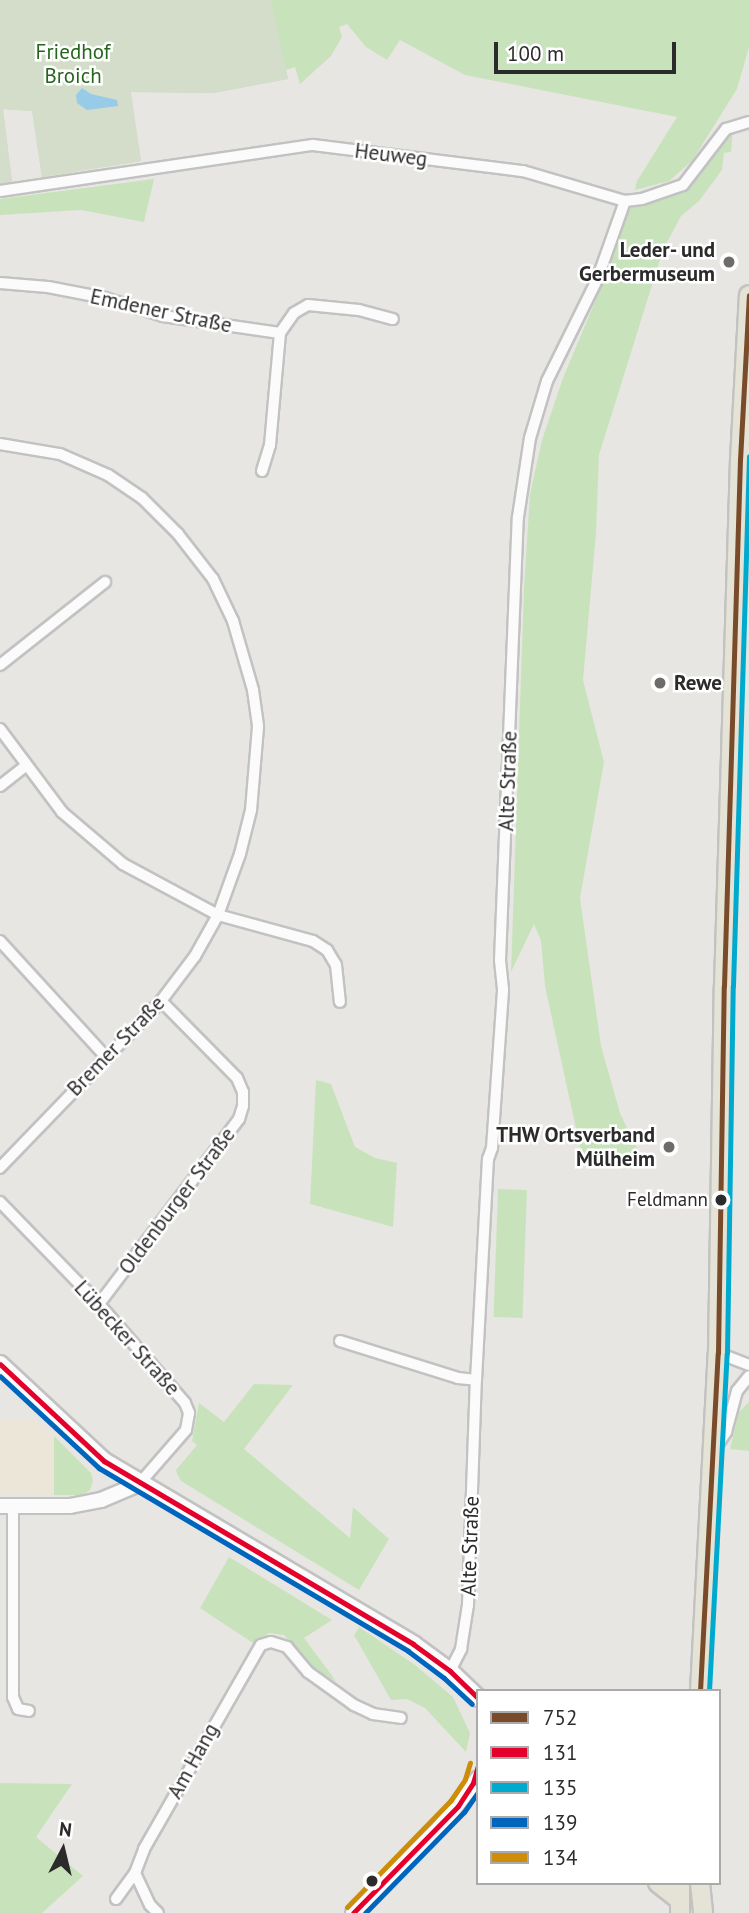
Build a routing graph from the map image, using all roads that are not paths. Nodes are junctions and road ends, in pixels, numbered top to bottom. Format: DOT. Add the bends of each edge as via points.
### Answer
graph roads {
  1 [pos="749,122"];
  2 [pos="2,191"];
  3 [pos="625,201"];
  4 [pos="0,283"];
  5 [pos="749,295"];
  6 [pos="393,319"];
  7 [pos="280,333"];
  8 [pos="746,421"];
  9 [pos="0,444"];
  10 [pos="262,471"];
  11 [pos="105,582"];
  12 [pos="0,665"];
  13 [pos="0,729"];
  14 [pos="26,766"];
  15 [pos="0,786"];
  16 [pos="218,915"];
  17 [pos="0,941"];
  18 [pos="161,1001"];
  19 [pos="340,1002"];
  20 [pos="106,1057"];
  21 [pos="0,1168"];
  22 [pos="0,1202"];
  23 [pos="99,1304"];
  24 [pos="340,1341"];
  25 [pos="718,1353"];
  26 [pos="0,1364"];
  27 [pos="749,1365"];
  28 [pos="749,1376"];
  29 [pos="476,1380"];
  30 [pos="711,1455"];
  31 [pos="139,1484"];
  32 [pos="7,1506"];
  33 [pos="450,1671"];
  34 [pos="700,1689"];
  35 [pos="476,1696"];
  36 [pos="29,1711"];
  37 [pos="401,1718"];
  38 [pos="475,1780"];
  39 [pos="135,1873"];
  40 [pos="661,1885"];
  41 [pos="700,1885"];
  42 [pos="116,1899"];
  43 [pos="680,1899"];
  44 [pos="358,1911"];
  45 [pos="158,1913"];
  46 [pos="703,1913"];
  1 -- 3 [label="street, Heuweg" via="726,129 684,185"];
  2 -- 3 [label="street, Heuweg" via="313,145 523,171"];
  3 -- 29 [label="street, Alte Straße" via="597,280 547,381 530,438 518,517 500,960 503,989"];
  4 -- 7 [label="street, Emdener Straße" via="105,298 163,316"];
  5 -- 8 [label="main road"];
  6 -- 7 [label="street" via="308,305 294,313"];
  7 -- 10 [label="street" via="270,445"];
  8 -- 25 [label="main road" via="724,986"];
  9 -- 16 [label="street, Bremer Straße" via="60,454 108,475 142,498 196,555 233,621 253,690 257,768 251,810"];
  11 -- 12 [label="street"];
  13 -- 14 [label="street"];
  14 -- 15 [label="street"];
  14 -- 16 [label="street" via="62,812 98,845 163,888"];
  16 -- 18 [label="street, Bremer Straße"];
  16 -- 19 [label="street" via="313,941 327,950 335,965"];
  17 -- 20 [label="street"];
  18 -- 20 [label="street, Bremer Straße"];
  18 -- 23 [label="street, Oldenburger Straße" via="237,1078 243,1106 239,1119"];
  20 -- 21 [label="street, Bremer Straße"];
  22 -- 23 [label="street, Lübecker Straße"];
  23 -- 31 [label="street, Lübecker Straße" via="189,1413 186,1430"];
  24 -- 29 [label="street"];
  25 -- 27 [label="street"];
  25 -- 30 [label="main road"];
  26 -- 31 [label="main road" via="104,1461"];
  28 -- 30 [label="street" via="737,1391 726,1432"];
  29 -- 33 [label="street, Alte Straße" via="468,1605 461,1649"];
  30 -- 34 [label="main road"];
  31 -- 32 [label="street" via="80,1504"];
  31 -- 33 [label="main road" via="394,1632"];
  32 -- 36 [label="street" via="13,1696 18,1709"];
  33 -- 35 [label="main road"];
  37 -- 39 [label="street, Am Hang" via="373,1714 354,1705 279,1643 271,1642 256,1651 144,1849"];
  38 -- 44 [label="street" via="439,1828"];
  39 -- 42 [label="street, Am Hang"];
  39 -- 45 [label="street"];
  40 -- 43 [label="main road"];
  41 -- 46 [label="main road"];
}
